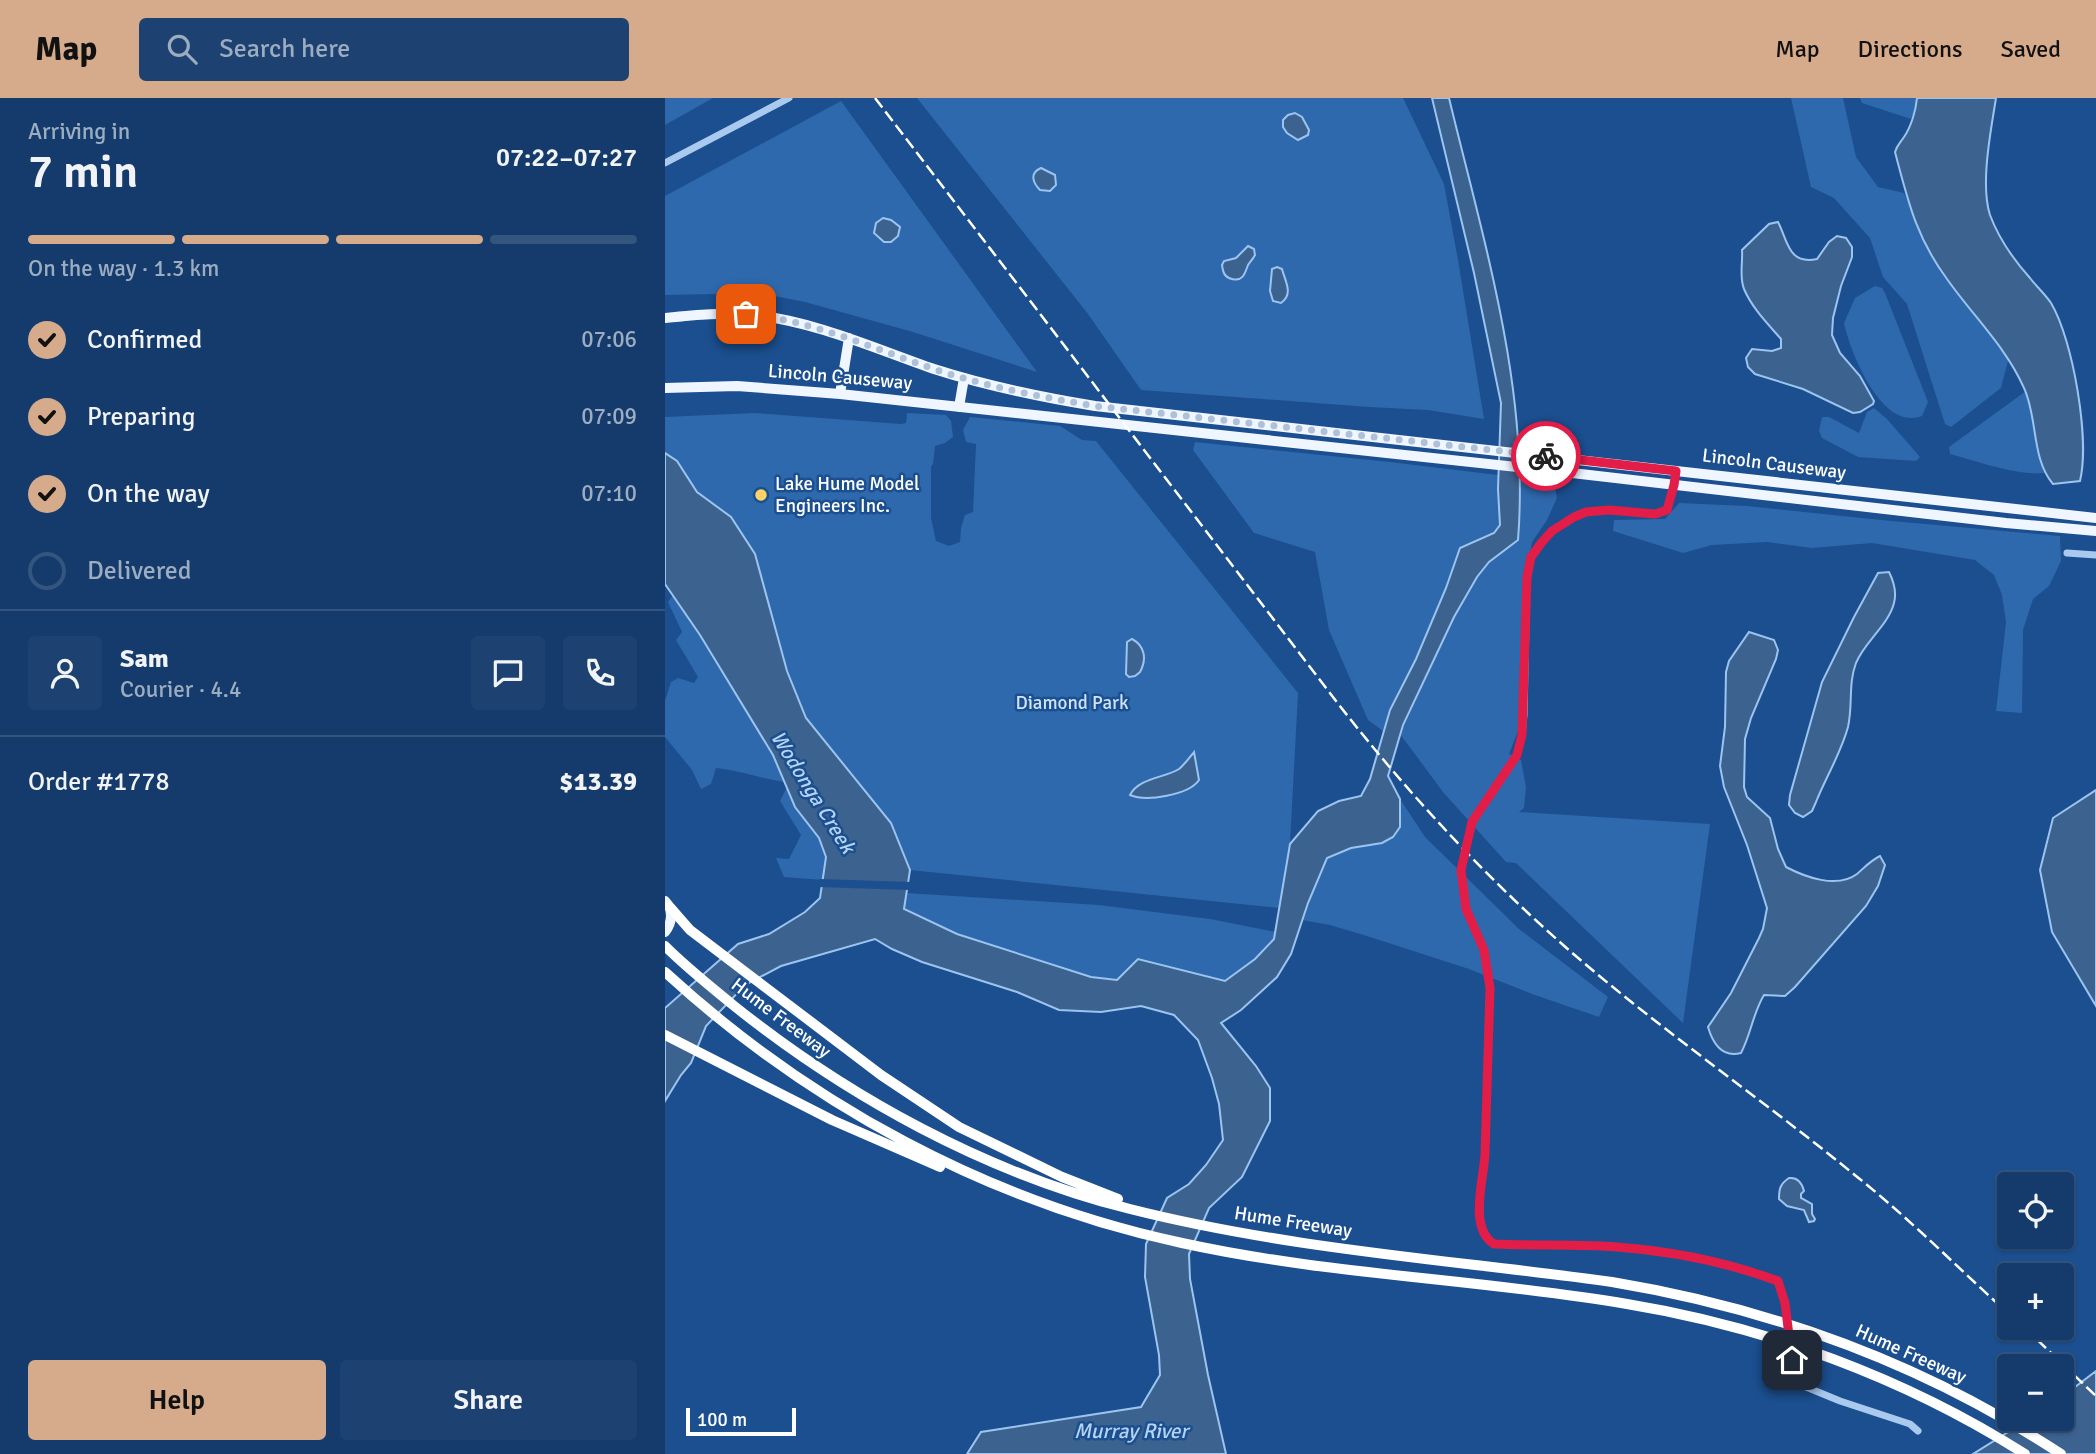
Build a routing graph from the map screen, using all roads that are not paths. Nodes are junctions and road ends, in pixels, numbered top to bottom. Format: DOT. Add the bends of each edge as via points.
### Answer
graph roads {
  1 [pos="789,98"];
  2 [pos="665,163"];
  3 [pos="665,318"];
  4 [pos="849,338"];
  5 [pos="964,378"];
  6 [pos="665,388"];
  7 [pos="840,394"];
  8 [pos="959,407"];
  9 [pos="1676,471"];
  10 [pos="1674,485"];
  11 [pos="2096,518"];
  12 [pos="2096,531"];
  13 [pos="2067,553"];
  14 [pos="2096,555"];
  15 [pos="667,902"];
  16 [pos="665,932"];
  17 [pos="665,946"];
  18 [pos="665,972"];
  19 [pos="665,1035"];
  20 [pos="993,1183"];
  21 [pos="1085,1191"];
  22 [pos="1918,1431"];
  23 [pos="2025,1454"];
  24 [pos="2061,1454"];
  1 -- 2 [label="street"];
  3 -- 4 [label="main road, Lincoln Causeway" via="727,313 758,316"];
  4 -- 5 [label="main road, Lincoln Causeway"];
  4 -- 7 [label="main road"];
  5 -- 8 [label="main road"];
  5 -- 9 [label="main road, Lincoln Causeway" via="1095,406"];
  6 -- 7 [label="main road, Lincoln Causeway" via="737,386"];
  7 -- 8 [label="main road, Lincoln Causeway"];
  8 -- 10 [label="main road, Lincoln Causeway"];
  9 -- 10 [label="main road"];
  9 -- 11 [label="main road, Lincoln Causeway"];
  10 -- 12 [label="main road, Lincoln Causeway"];
  10 -- 22 [label="street" via="1667,510 1655,514 1586,512 1552,531 1531,557 1522,735 1517,755 1472,822 1461,870 1466,909 1484,950 1490,988 1484,1178 1478,1200 1483,1233 1494,1244 1677,1253 1778,1281 1794,1372 1806,1387 1910,1424"];
  13 -- 14 [label="street"];
  15 -- 16 [label="main road" via="671,922"];
  15 -- 21 [label="highway" via="690,930 881,1075 959,1127"];
  17 -- 21 [label="highway, Hume Freeway" via="782,1043 860,1094 1005,1167"];
  18 -- 20 [label="highway, Hume Freeway" via="730,1028 843,1108"];
  19 -- 20 [label="highway" via="832,1120 944,1168"];
  20 -- 23 [label="highway, Hume Freeway" via="1076,1214 1180,1243 1627,1304 1732,1326 1807,1349 1902,1388"];
  21 -- 24 [label="highway, Hume Freeway" via="1186,1222 1356,1250 1663,1290 1731,1306 1806,1328 1906,1368 2010,1421"];
}
